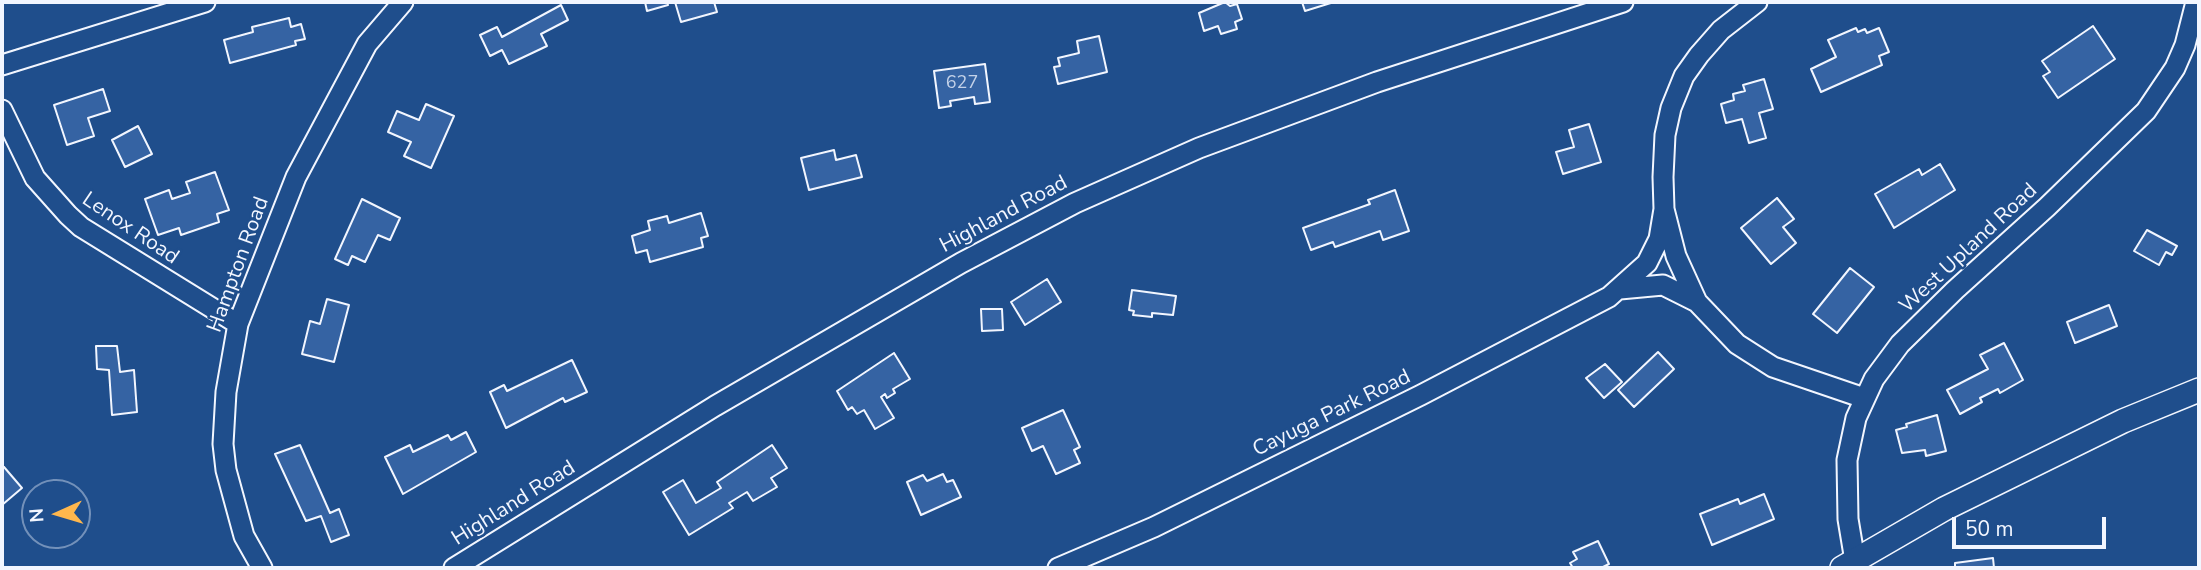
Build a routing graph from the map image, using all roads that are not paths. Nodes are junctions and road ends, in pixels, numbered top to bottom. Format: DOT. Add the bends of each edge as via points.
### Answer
graph roads {
  1 [pos="205,2"];
  2 [pos="403,2"];
  3 [pos="1623,2"];
  4 [pos="1757,2"];
  5 [pos="2196,2"];
  6 [pos="2,65"];
  7 [pos="2,110"];
  8 [pos="1664,209"];
  9 [pos="1620,289"];
  10 [pos="1697,302"];
  11 [pos="238,324"];
  12 [pos="2199,390"];
  13 [pos="1864,398"];
  14 [pos="1848,564"];
  15 [pos="262,568"];
  16 [pos="454,568"];
  17 [pos="1058,568"];
  1 -- 6 [label="street"];
  2 -- 11 [label="street, Hampton Road" via="367,44 296,177"];
  3 -- 16 [label="street, Highland Road" via="1337,97 1199,148 1075,203 961,263 725,400"];
  4 -- 8 [label="street" via="1721,30 1684,76 1665,135"];
  5 -- 13 [label="street, West Upland Road" via="2175,68 2146,111 1900,344"];
  7 -- 11 [label="street, Lenox Road" via="35,178 81,227"];
  8 -- 9 [label="street, Cayuga Park Road" via="1659,239 1647,263"];
  8 -- 10 [label="street" via="1676,256"];
  9 -- 10 [label="street, Cayuga Park Road" via="1663,285"];
  9 -- 17 [label="street, Cayuga Park Road" via="1421,395 1154,527"];
  10 -- 13 [label="street" via="1737,344 1773,367"];
  11 -- 15 [label="street, Hampton Road" via="223,444 244,536"];
  12 -- 14 [label="street" via="2123,421 1944,509"];
  13 -- 14 [label="street, West Upland Road" via="1847,460"];
}
